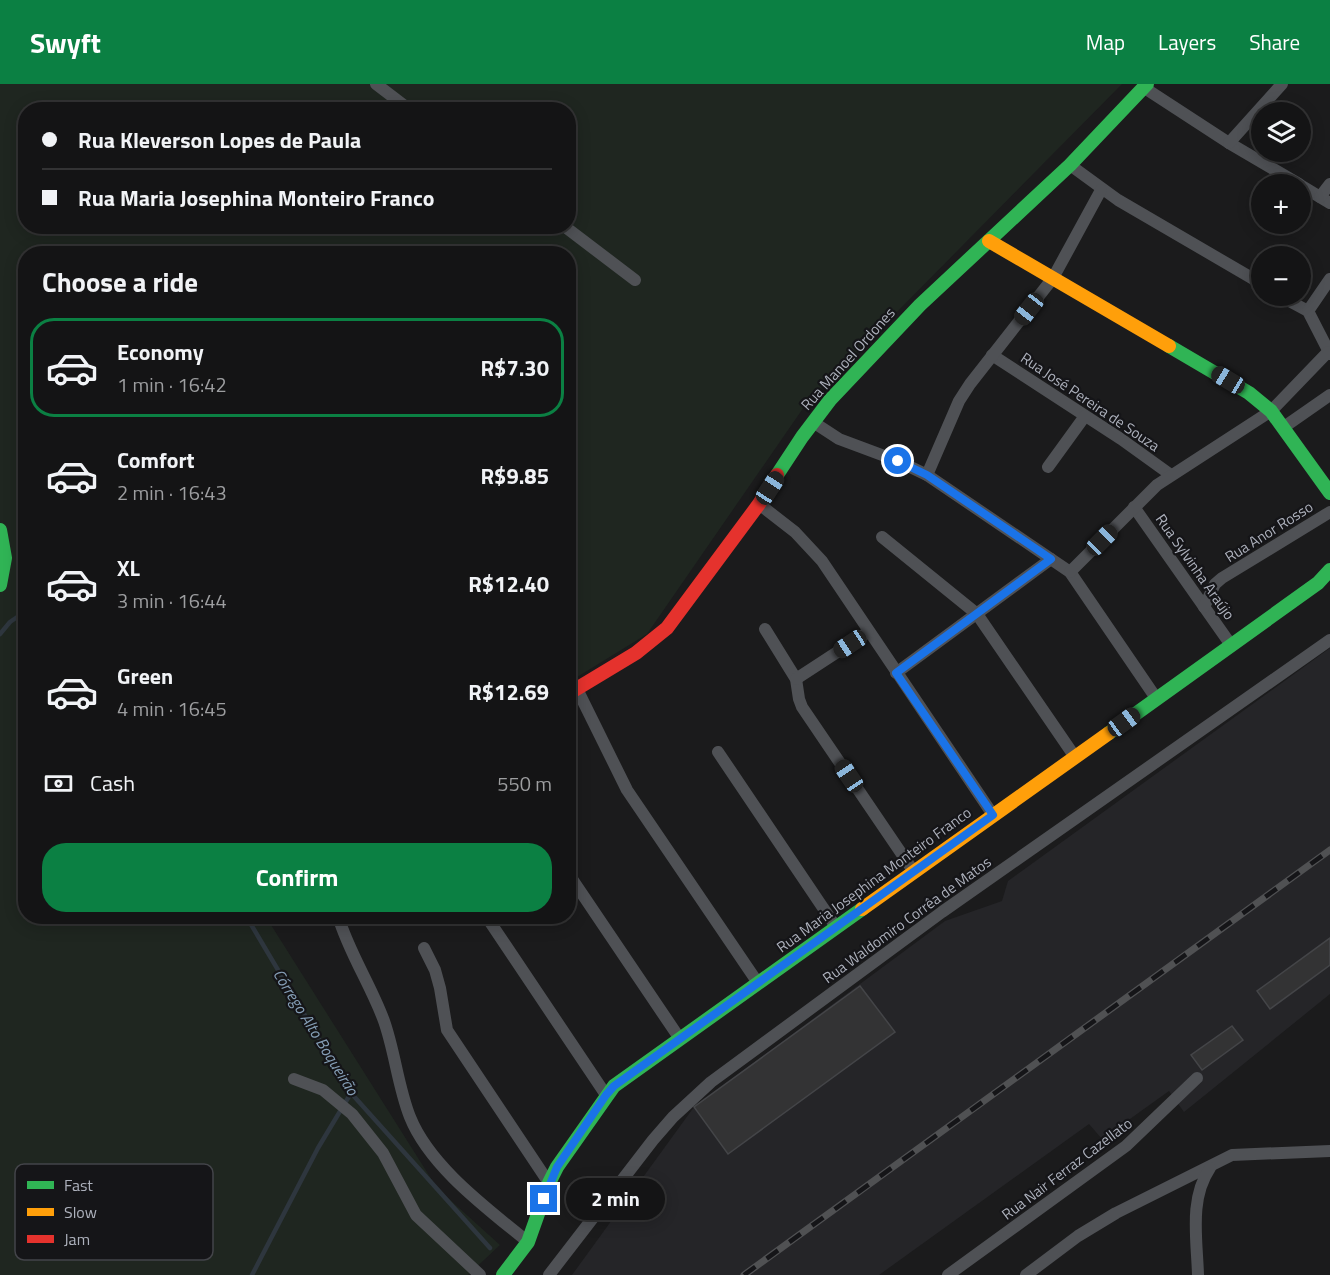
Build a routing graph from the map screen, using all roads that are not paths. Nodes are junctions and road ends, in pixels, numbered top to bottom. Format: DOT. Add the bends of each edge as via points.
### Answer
graph roads {
  1 [pos="376,84"];
  2 [pos="1282,84"];
  3 [pos="1145,86"];
  4 [pos="400,102"];
  5 [pos="1229,143"];
  6 [pos="1070,165"];
  7 [pos="1281,174"];
  8 [pos="1330,184"];
  9 [pos="1101,190"];
  10 [pos="1311,192"];
  11 [pos="1325,200"];
  12 [pos="575,234"];
  13 [pos="988,241"];
  14 [pos="1053,278"];
  15 [pos="1251,278"];
  16 [pos="1330,279"];
  17 [pos="635,280"];
  18 [pos="1299,306"];
  19 [pos="1308,311"];
  20 [pos="1329,353"];
  21 [pos="992,355"];
  22 [pos="1330,394"];
  23 [pos="1271,411"];
  24 [pos="1085,416"];
  25 [pos="813,422"];
  26 [pos="1284,427"];
  27 [pos="1048,467"];
  28 [pos="927,475"];
  29 [pos="1171,475"];
  30 [pos="1330,493"];
  31 [pos="759,504"];
  32 [pos="1134,507"];
  33 [pos="1330,512"];
  34 [pos="0,530"];
  35 [pos="882,537"];
  36 [pos="1051,559"];
  37 [pos="1330,570"];
  38 [pos="1070,572"];
  39 [pos="0,585"];
  40 [pos="1204,607"];
  41 [pos="977,614"];
  42 [pos="765,629"];
  43 [pos="868,632"];
  44 [pos="1330,640"];
  45 [pos="1231,645"];
  46 [pos="896,673"];
  47 [pos="796,679"];
  48 [pos="576,689"];
  49 [pos="576,696"];
  50 [pos="1156,699"];
  51 [pos="718,752"];
  52 [pos="1075,757"];
  53 [pos="993,815"];
  54 [pos="914,872"];
  55 [pos="576,885"];
  56 [pos="341,924"];
  57 [pos="491,924"];
  58 [pos="836,927"];
  59 [pos="424,948"];
  60 [pos="758,983"];
  61 [pos="680,1039"];
  62 [pos="294,1078"];
  63 [pos="1197,1078"];
  64 [pos="606,1095"];
  65 [pos="1330,1151"];
  66 [pos="1211,1167"];
  67 [pos="549,1183"];
  68 [pos="528,1242"];
  69 [pos="480,1275"];
  70 [pos="503,1275"];
  71 [pos="549,1275"];
  72 [pos="948,1275"];
  73 [pos="1026,1275"];
  74 [pos="1198,1275"];
  1 -- 4 [label="street"];
  2 -- 5 [label="street"];
  3 -- 5 [label="street"];
  3 -- 6 [label="street, Rua Manoel Ordones"];
  5 -- 7 [label="street"];
  6 -- 9 [label="street"];
  6 -- 13 [label="street, Rua Manoel Ordones"];
  8 -- 11 [label="street"];
  9 -- 14 [label="street"];
  9 -- 15 [label="street"];
  10 -- 11 [label="street"];
  12 -- 17 [label="street"];
  13 -- 14 [label="street"];
  13 -- 25 [label="street, Rua Manoel Ordones" via="911,314"];
  14 -- 21 [label="street"];
  14 -- 23 [label="street" via="1228,380"];
  16 -- 19 [label="street"];
  18 -- 19 [label="street"];
  19 -- 20 [label="street"];
  20 -- 23 [label="street"];
  21 -- 24 [label="street, Rua José Pereira de Souza"];
  21 -- 28 [label="street" via="959,401"];
  22 -- 26 [label="street"];
  23 -- 26 [label="street"];
  23 -- 29 [label="street"];
  24 -- 27 [label="street"];
  24 -- 29 [label="street, Rua José Pereira de Souza"];
  25 -- 28 [label="street" via="839,439"];
  25 -- 31 [label="street, Rua Manoel Ordones"];
  26 -- 30 [label="street"];
  28 -- 36 [label="street"];
  29 -- 32 [label="street"];
  31 -- 43 [label="street" via="795,532 816,555"];
  31 -- 48 [label="street, Rua Manoel Ordones" via="667,628 636,653"];
  32 -- 38 [label="street"];
  32 -- 40 [label="street, Rua Sylvinha Araújo"];
  33 -- 40 [label="street, Rua Anor Rosso" via="1222,578"];
  34 -- 39 [label="street" via="6,558"];
  35 -- 41 [label="street"];
  36 -- 38 [label="street"];
  36 -- 41 [label="street"];
  37 -- 45 [label="street, Rua Maria Josephina Monteiro Franco" via="1318,583"];
  38 -- 50 [label="street"];
  40 -- 45 [label="street, Rua Sylvinha Araújo"];
  41 -- 46 [label="street"];
  41 -- 52 [label="street"];
  42 -- 47 [label="street"];
  43 -- 46 [label="street"];
  43 -- 47 [label="street"];
  44 -- 71 [label="street, Rua Waldomiro Corrêa de Matos" via="942,912 711,1082 652,1140"];
  45 -- 50 [label="street, Rua Maria Josephina Monteiro Franco"];
  46 -- 53 [label="street"];
  47 -- 54 [label="street" via="802,707"];
  49 -- 60 [label="street" via="627,790"];
  50 -- 52 [label="street, Rua Maria Josephina Monteiro Franco"];
  51 -- 58 [label="street"];
  52 -- 53 [label="street, Rua Maria Josephina Monteiro Franco"];
  53 -- 54 [label="street, Rua Maria Josephina Monteiro Franco"];
  54 -- 58 [label="street, Rua Maria Josephina Monteiro Franco"];
  55 -- 61 [label="street"];
  56 -- 68 [label="street" via="376,1000 418,1134 448,1173"];
  57 -- 64 [label="street"];
  58 -- 60 [label="street, Rua Maria Josephina Monteiro Franco"];
  59 -- 67 [label="street" via="435,970 447,1030"];
  60 -- 61 [label="street, Rua Maria Josephina Monteiro Franco"];
  61 -- 64 [label="street, Rua Maria Josephina Monteiro Franco"];
  62 -- 69 [label="street" via="311,1084 352,1114 383,1153 416,1215"];
  63 -- 72 [label="street, Rua Nair Ferraz Cazellato" via="1126,1146"];
  64 -- 67 [label="street, Rua Maria Josephina Monteiro Franco"];
  65 -- 66 [label="street" via="1241,1154"];
  66 -- 73 [label="street" via="1116,1213"];
  66 -- 74 [label="street" via="1202,1180 1197,1199"];
  67 -- 68 [label="street, Rua Maria Josephina Monteiro Franco"];
  68 -- 70 [label="street, Rua Maria Josephina Monteiro Franco"];
}
